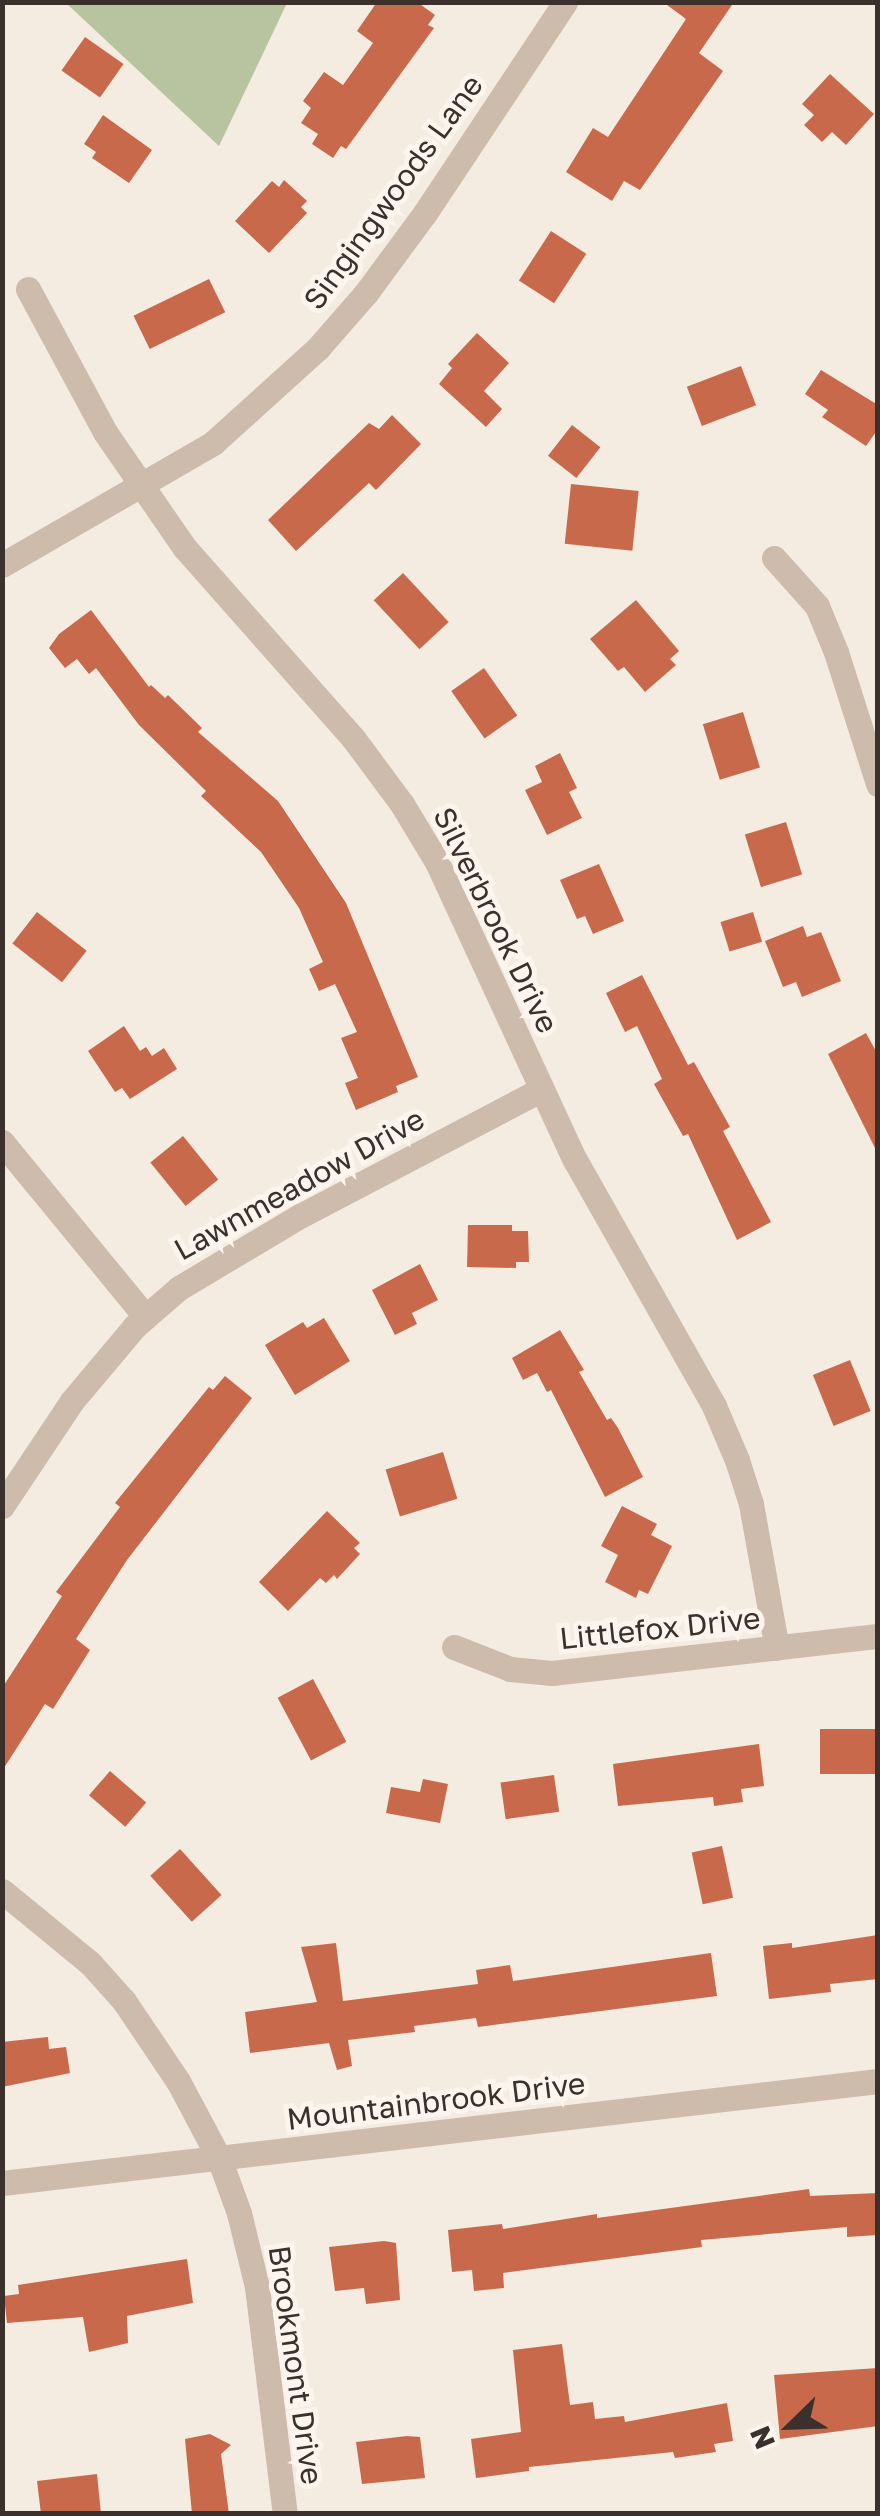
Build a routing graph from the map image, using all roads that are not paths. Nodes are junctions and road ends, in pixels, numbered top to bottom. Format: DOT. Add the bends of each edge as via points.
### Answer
graph roads {
  1 [pos="566,2"];
  2 [pos="28,289"];
  3 [pos="142,485"];
  4 [pos="774,558"];
  5 [pos="2,565"];
  6 [pos="878,784"];
  7 [pos="542,1088"];
  8 [pos="2,1142"];
  9 [pos="146,1316"];
  10 [pos="2,1506"];
  11 [pos="878,1636"];
  12 [pos="454,1648"];
  13 [pos="777,1648"];
  14 [pos="2,1890"];
  15 [pos="878,2081"];
  16 [pos="220,2158"];
  17 [pos="2,2183"];
  18 [pos="285,2514"];
  1 -- 3 [label="street, Singingwoods Lane" via="366,293 318,348 239,422"];
  2 -- 3 [label="street, Silverbrook Drive" via="105,432"];
  3 -- 5 [label="street, Singingwoods Lane"];
  3 -- 7 [label="street, Silverbrook Drive" via="184,548 353,738 402,804 437,862"];
  4 -- 6 [label="street" via="817,606"];
  7 -- 9 [label="street, Lawnmeadow Drive" via="242,1247"];
  7 -- 13 [label="street, Silverbrook Drive" via="737,1460"];
  8 -- 9 [label="street"];
  9 -- 10 [label="street, Lawnmeadow Drive" via="72,1401"];
  11 -- 13 [label="street, Littlefox Drive"];
  12 -- 13 [label="street, Littlefox Drive" via="510,1669 552,1673"];
  14 -- 16 [label="street, Brookmont Drive" via="90,1963 124,2002"];
  15 -- 16 [label="street, Mountainbrook Drive"];
  16 -- 17 [label="street, Mountainbrook Drive"];
  16 -- 18 [label="street, Brookmont Drive" via="257,2287"];
}
